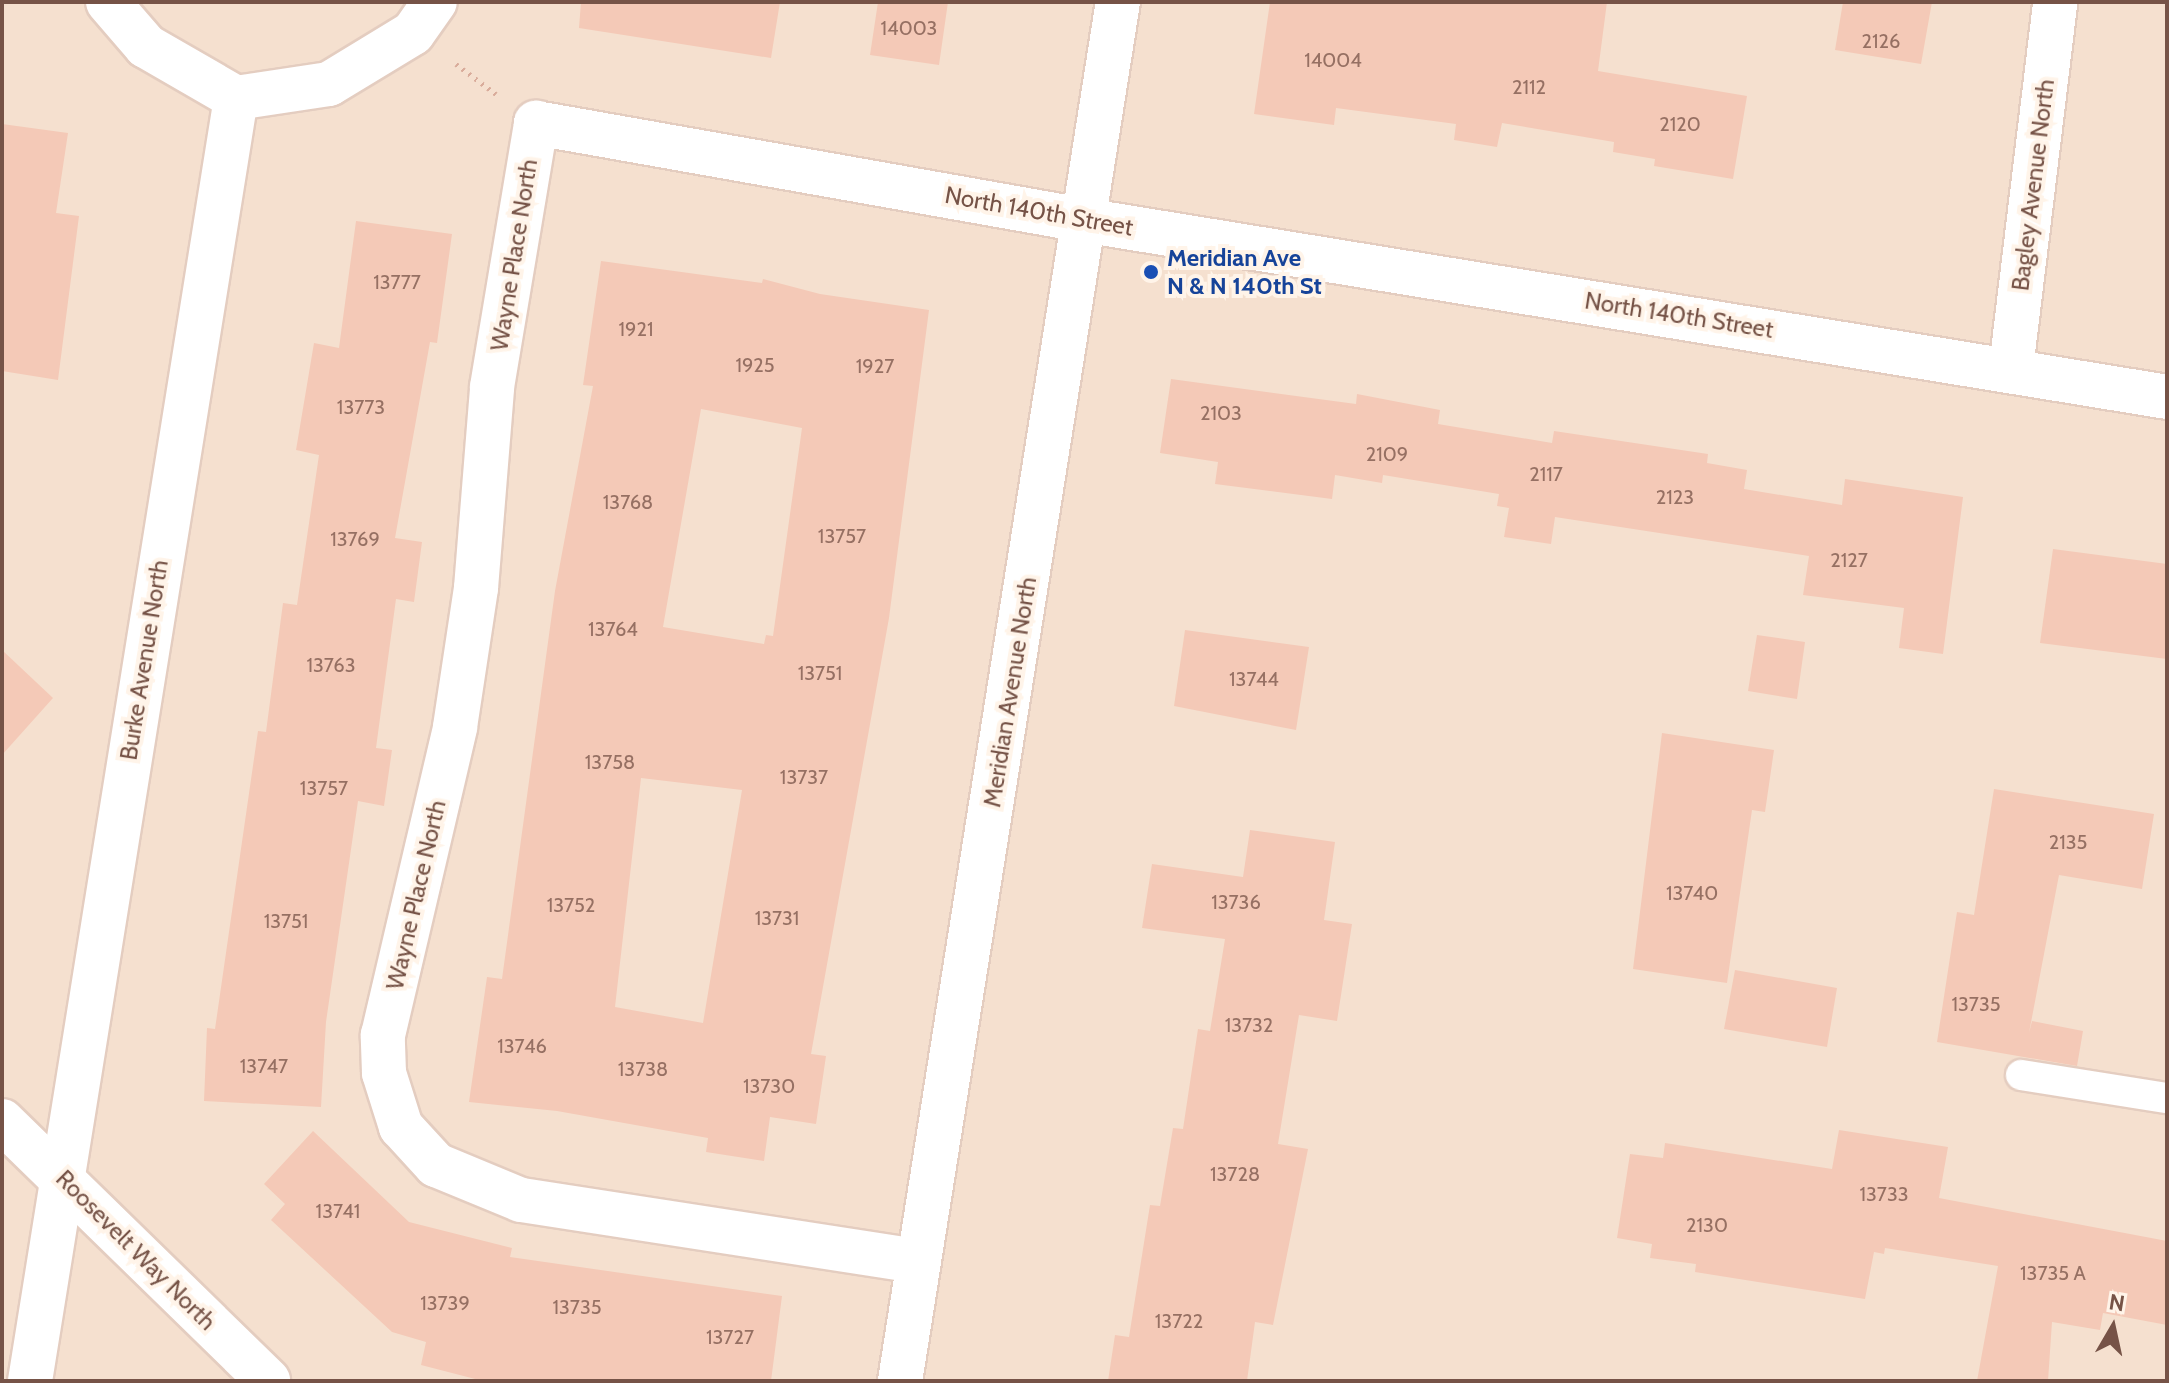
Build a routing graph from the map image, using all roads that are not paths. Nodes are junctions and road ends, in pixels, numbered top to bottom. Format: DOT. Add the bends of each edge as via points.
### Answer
graph roads {
  1 [pos="108,2"];
  2 [pos="1118,2"];
  3 [pos="2055,2"];
  4 [pos="424,18"];
  5 [pos="236,98"];
  6 [pos="536,123"];
  7 [pos="1083,220"];
  8 [pos="2011,368"];
  9 [pos="2167,397"];
  10 [pos="2021,1075"];
  11 [pos="2167,1098"];
  12 [pos="2,1121"];
  13 [pos="60,1175"];
  14 [pos="916,1261"];
  15 [pos="30,1381"];
  16 [pos="268,1381"];
  17 [pos="900,1381"];
  1 -- 5 [label="street" via="146,46"];
  2 -- 7 [label="street, Meridian Avenue North"];
  3 -- 8 [label="street, Bagley Avenue North"];
  4 -- 5 [label="street" via="329,84"];
  5 -- 13 [label="street, Burke Avenue North"];
  6 -- 7 [label="street, North 140th Street"];
  6 -- 14 [label="street, Wayne Place North" via="492,387 476,588 455,727 383,1035 384,1073 401,1127 436,1165 521,1200"];
  7 -- 8 [label="street, North 140th Street"];
  7 -- 14 [label="street, Meridian Avenue North"];
  8 -- 9 [label="street, North 140th Street"];
  10 -- 11 [label="lane"];
  12 -- 13 [label="street, Roosevelt Way North"];
  13 -- 15 [label="street, Burke Avenue North"];
  13 -- 16 [label="street, Roosevelt Way North"];
  14 -- 17 [label="street, Meridian Avenue North"];
}
